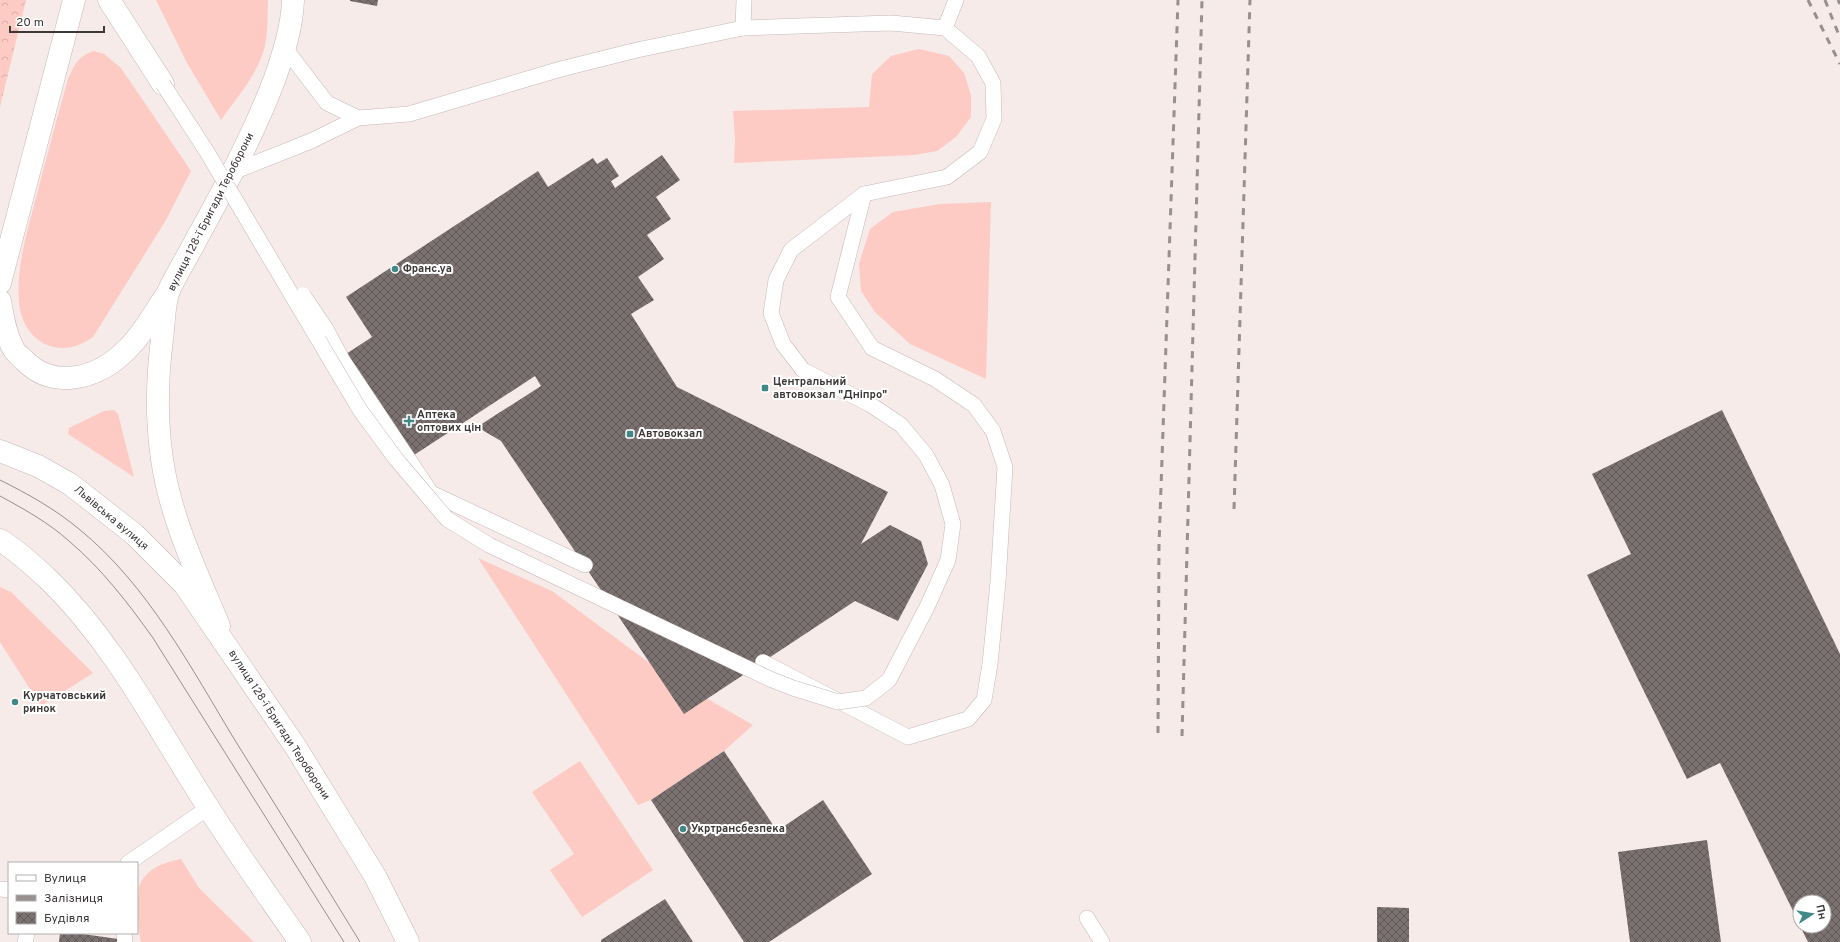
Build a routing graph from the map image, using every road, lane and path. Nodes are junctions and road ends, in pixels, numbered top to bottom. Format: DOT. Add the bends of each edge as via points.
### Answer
graph roads {
  1 [pos="74,0"];
  2 [pos="109,0"];
  3 [pos="293,0"];
  4 [pos="744,0"];
  5 [pos="956,0"];
  6 [pos="743,28"];
  7 [pos="945,28"];
  8 [pos="285,48"];
  9 [pos="163,84"];
  10 [pos="358,118"];
  11 [pos="207,152"];
  12 [pos="233,172"];
  13 [pos="864,194"];
  14 [pos="0,283"];
  15 [pos="169,291"];
  16 [pos="0,301"];
  17 [pos="0,451"];
  18 [pos="0,540"];
  19 [pos="585,565"];
  20 [pos="228,650"];
  21 [pos="763,662"];
  22 [pos="208,808"];
  23 [pos="129,862"];
  24 [pos="1087,918"];
  25 [pos="300,942"];
  26 [pos="408,942"];
  27 [pos="1102,942"];
  1 -- 14 [label="street"];
  2 -- 9 [label="street"];
  3 -- 8 [label="street, вулиця 128-ї Бригади Тероборони"];
  4 -- 6 [label="lane"];
  5 -- 7 [label="lane"];
  6 -- 7 [label="lane" via="890,23"];
  6 -- 10 [label="lane" via="561,69 409,114"];
  7 -- 13 [label="lane" via="978,56 993,83 994,119 980,152 947,177"];
  8 -- 10 [label="lane" via="327,102"];
  8 -- 12 [label="street, вулиця 128-ї Бригади Тероборони" via="262,112"];
  9 -- 11 [label="lane, bridge"];
  10 -- 12 [label="lane" via="311,141"];
  11 -- 13 [label="lane, bridge" via="360,410 396,459 447,519 489,545 770,679 838,702 866,698 889,680 948,560 953,524 942,485 926,455 902,425 871,405 804,370 782,344 771,313 776,280 791,250"];
  11 -- 19 [label="lane, bridge" via="326,329 343,360 431,493"];
  12 -- 15 [label="street, вулиця 128-ї Бригади Тероборони"];
  13 -- 21 [label="lane" via="838,297 872,348 935,379 974,405 993,431 1005,467 998,582 984,700 968,719 908,737"];
  15 -- 16 [label="street" via="122,355 104,368 86,376 65,379 46,376 30,366 13,349"];
  15 -- 20 [label="street, вулиця 128-ї Бригади Тероборони" via="158,379 162,460 173,507 190,556"];
  17 -- 20 [label="street, Львівська вулиця" via="38,466 70,484 134,534 184,584"];
  18 -- 22 [label="street" via="35,566 93,628 132,684"];
  20 -- 26 [label="street, вулиця 128-ї Бригади Тероборони" via="307,766 375,876"];
  22 -- 23 [label="lane"];
  22 -- 25 [label="street"];
  24 -- 27 [label="lane"];
}
